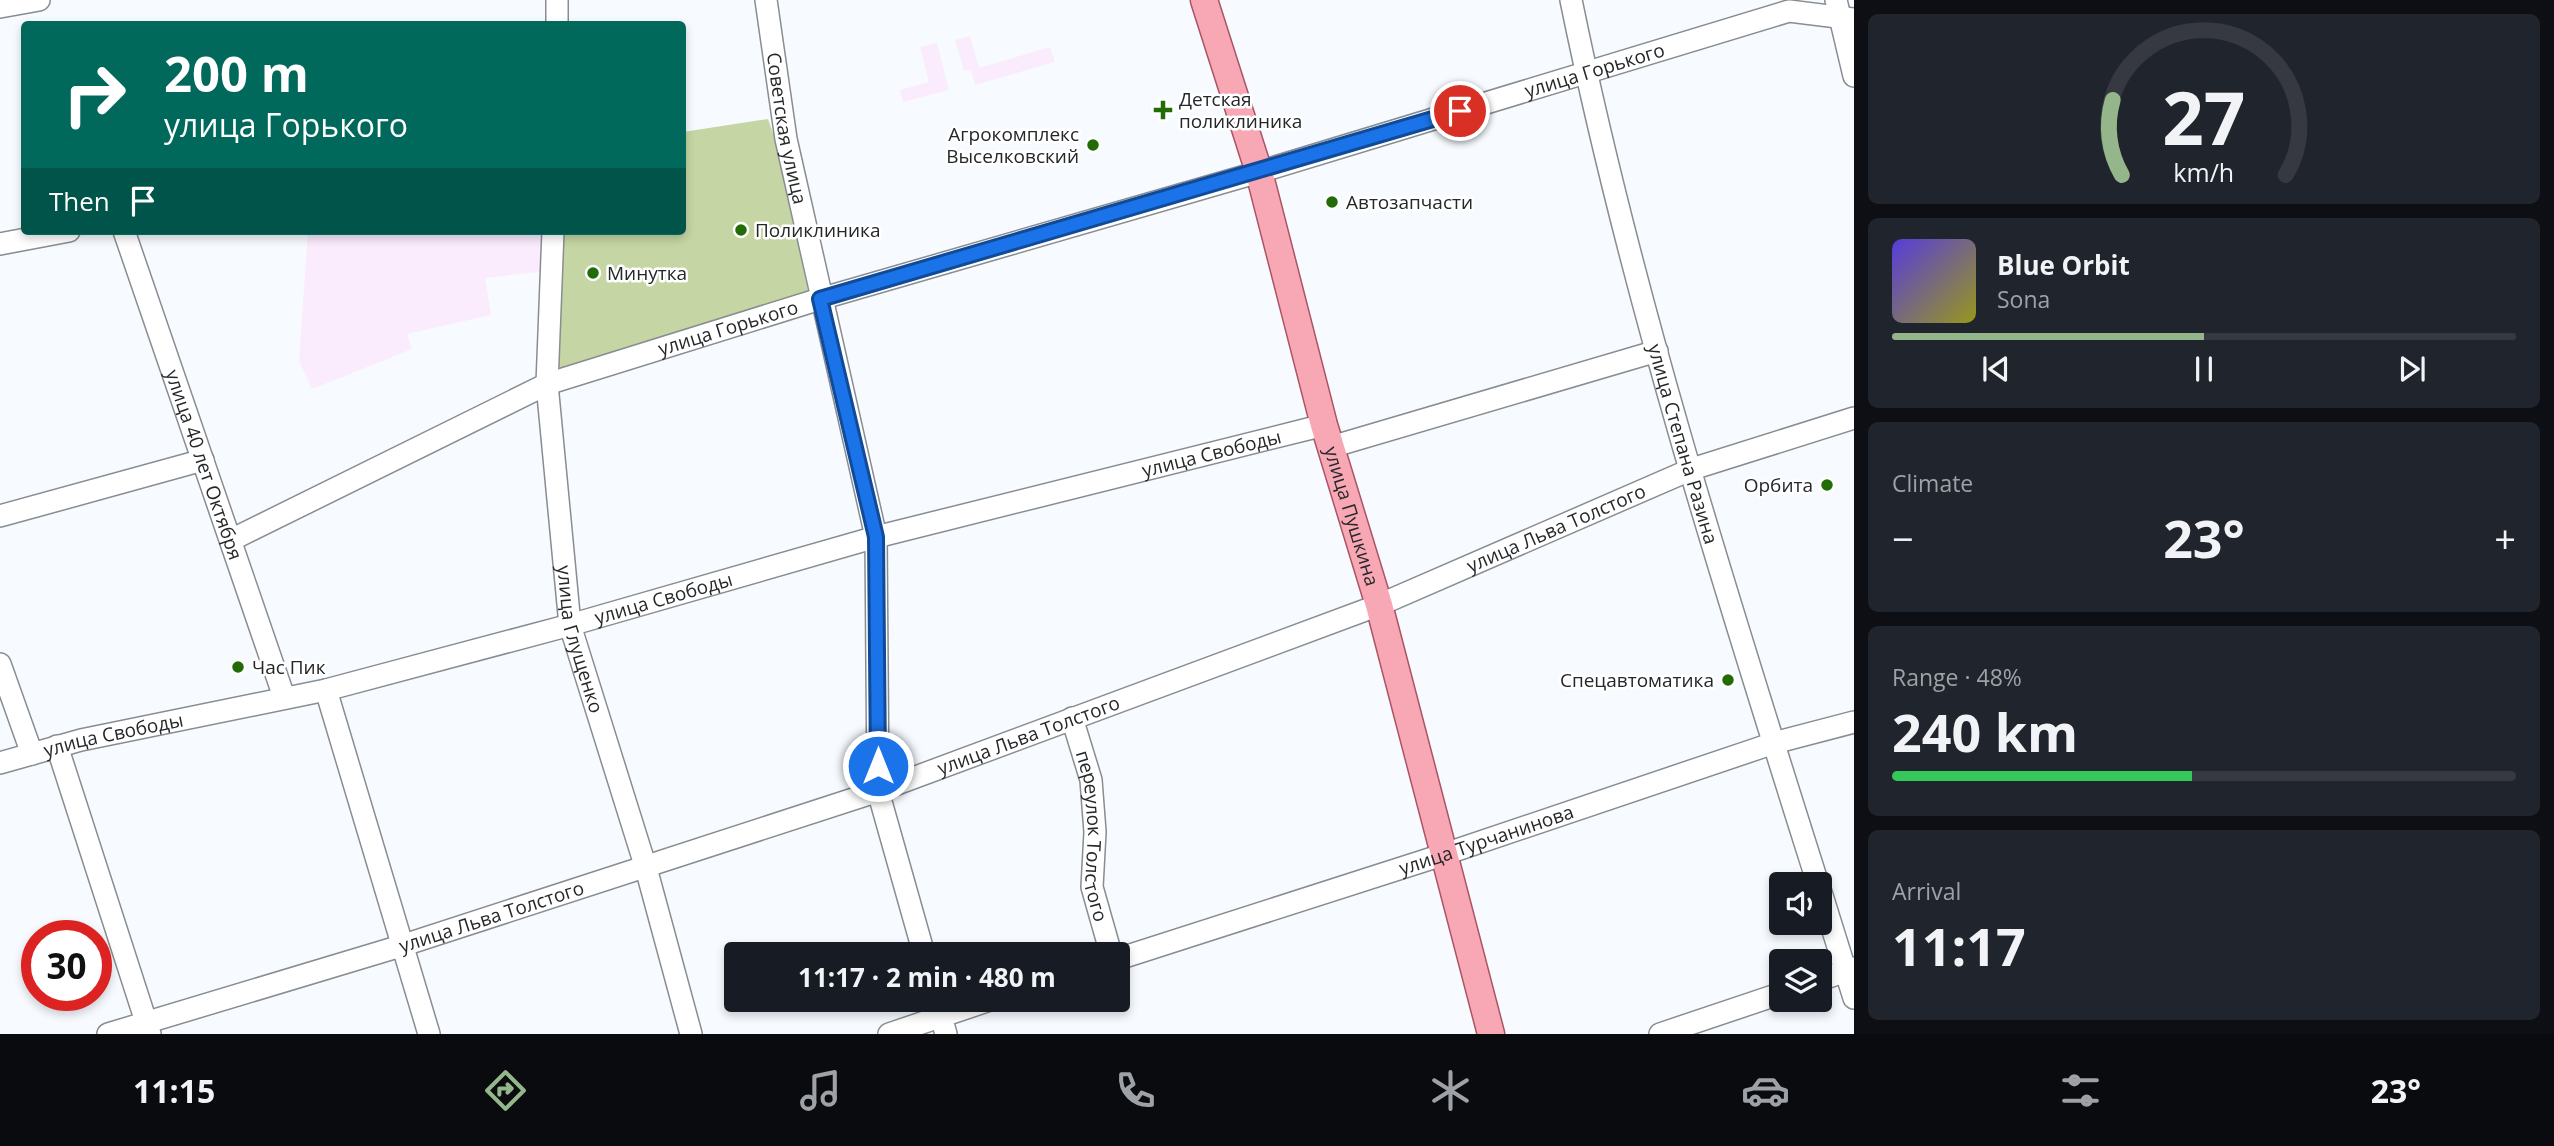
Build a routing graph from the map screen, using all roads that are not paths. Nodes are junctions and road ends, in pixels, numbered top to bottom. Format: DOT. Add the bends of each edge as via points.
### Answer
graph roads {
  1 [pos="39,0"];
  2 [pos="557,0"];
  3 [pos="766,0"];
  4 [pos="1204,0"];
  5 [pos="1571,0"];
  6 [pos="0,7"];
  7 [pos="1844,13"];
  8 [pos="557,21"];
  9 [pos="1586,74"];
  10 [pos="1854,76"];
  11 [pos="1259,172"];
  12 [pos="48,235"];
  13 [pos="125,235"];
  14 [pos="553,235"];
  15 [pos="0,244"];
  16 [pos="820,299"];
  17 [pos="1657,351"];
  18 [pos="547,384"];
  19 [pos="1854,418"];
  20 [pos="1328,436"];
  21 [pos="203,460"];
  22 [pos="1692,469"];
  23 [pos="0,516"];
  24 [pos="876,537"];
  25 [pos="231,540"];
  26 [pos="1378,604"];
  27 [pos="570,625"];
  28 [pos="0,664"];
  29 [pos="326,690"];
  30 [pos="284,697"];
  31 [pos="1072,718"];
  32 [pos="1854,722"];
  33 [pos="1774,743"];
  34 [pos="57,746"];
  35 [pos="32,754"];
  36 [pos="0,763"];
  37 [pos="878,791"];
  38 [pos="1443,855"];
  39 [pos="646,868"];
  40 [pos="1814,872"];
  41 [pos="1832,921"];
  42 [pos="921,942"];
  43 [pos="1108,942"];
  44 [pos="404,945"];
  45 [pos="1130,955"];
  46 [pos="1850,970"];
  47 [pos="1832,976"];
  48 [pos="1769,997"];
  49 [pos="1854,998"];
  50 [pos="941,1016"];
  51 [pos="148,1028"];
  52 [pos="108,1034"];
  53 [pos="429,1034"];
  54 [pos="691,1034"];
  55 [pos="889,1034"];
  56 [pos="1491,1034"];
  57 [pos="1660,1034"];
  1 -- 6 [label="street"];
  2 -- 8 [label="street"];
  3 -- 16 [label="street, Советская улица" via="786,139"];
  4 -- 11 [label="main road, улица Пушкина"];
  5 -- 9 [label="street, улица Степана Разина"];
  7 -- 9 [label="street, улица Горького" via="1789,11"];
  7 -- 10 [label="street"];
  9 -- 11 [label="street, улица Горького"];
  9 -- 17 [label="street, улица Степана Разина"];
  11 -- 16 [label="street, улица Горького"];
  11 -- 20 [label="main road, улица Пушкина"];
  12 -- 15 [label="street"];
  13 -- 21 [label="street, улица 40 лет Октября"];
  14 -- 18 [label="street, улица Глущенко"];
  16 -- 18 [label="street, улица Горького"];
  16 -- 24 [label="street, Советская улица"];
  17 -- 20 [label="street, улица Свободы"];
  17 -- 22 [label="street, улица Степана Разина"];
  18 -- 25 [label="street, улица Горького"];
  18 -- 27 [label="street, улица Глущенко"];
  19 -- 22 [label="street, улица Льва Толстого"];
  20 -- 24 [label="street, улица Свободы"];
  20 -- 26 [label="main road, улица Пушкина"];
  21 -- 23 [label="street"];
  21 -- 25 [label="street, улица 40 лет Октября"];
  22 -- 26 [label="street, улица Льва Толстого"];
  22 -- 33 [label="street, улица Степана Разина"];
  24 -- 27 [label="street, улица Свободы"];
  24 -- 37 [label="street, Советская улица"];
  25 -- 30 [label="street, улица 40 лет Октября"];
  26 -- 31 [label="street, улица Льва Толстого"];
  26 -- 38 [label="main road, улица Пушкина"];
  27 -- 29 [label="street, улица Свободы"];
  27 -- 39 [label="street, улица Глущенко"];
  28 -- 35 [label="street"];
  29 -- 30 [label="street, улица Свободы"];
  29 -- 44 [label="street"];
  30 -- 34 [label="street, улица Свободы"];
  31 -- 37 [label="street, улица Льва Толстого"];
  31 -- 43 [label="street, переулок Толстого" via="1091,780 1095,832 1092,887"];
  32 -- 33 [label="street, улица Турчанинова"];
  33 -- 38 [label="street, улица Турчанинова"];
  33 -- 40 [label="street, улица Степана Разина"];
  34 -- 35 [label="street, улица Свободы"];
  34 -- 51 [label="street"];
  35 -- 36 [label="street, улица Свободы"];
  37 -- 39 [label="street, улица Льва Толстого"];
  37 -- 42 [label="street, Советская улица"];
  38 -- 45 [label="street, улица Турчанинова"];
  38 -- 56 [label="main road, улица Пушкина"];
  39 -- 44 [label="street, улица Льва Толстого"];
  39 -- 54 [label="street, улица Глущенко"];
  41 -- 46 [label="street"];
  44 -- 51 [label="street, улица Льва Толстого"];
  44 -- 53 [label="street"];
  46 -- 47 [label="street"];
  46 -- 49 [label="street"];
  48 -- 57 [label="street"];
  50 -- 55 [label="street"];
  51 -- 52 [label="street, улица Льва Толстого"];
}
